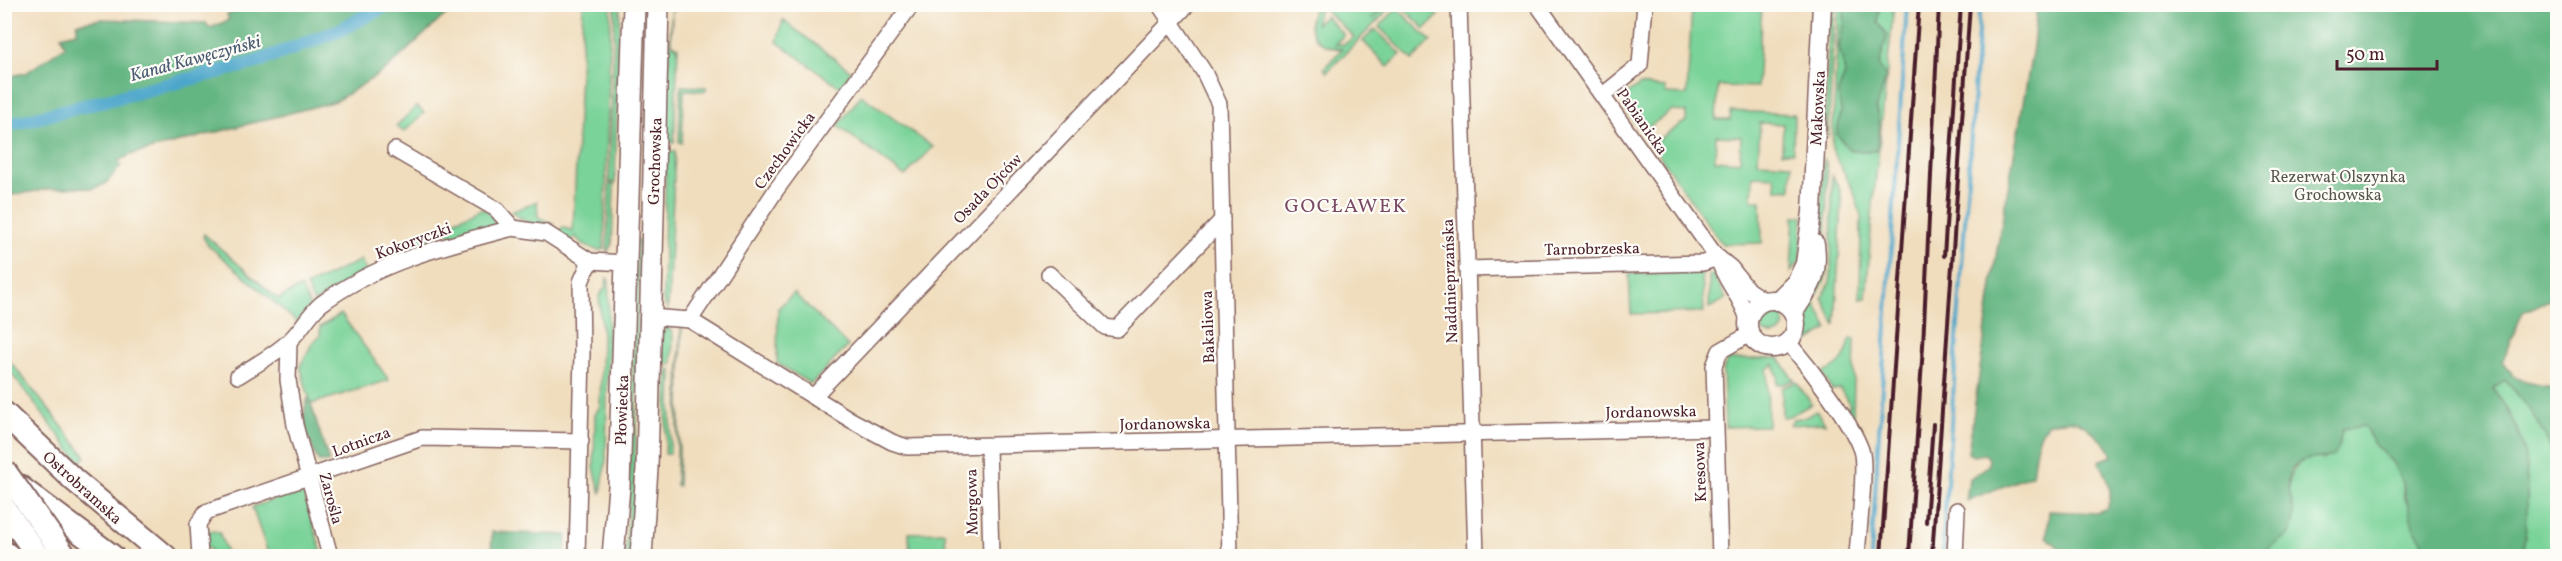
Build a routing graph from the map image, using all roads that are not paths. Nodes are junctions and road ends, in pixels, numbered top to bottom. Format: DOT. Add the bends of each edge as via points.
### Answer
graph roads {
  1 [pos="634,4"];
  2 [pos="658,4"];
  3 [pos="912,4"];
  4 [pos="1159,4"];
  5 [pos="1188,4"];
  6 [pos="1459,4"];
  7 [pos="1537,4"];
  8 [pos="1645,4"];
  9 [pos="1822,4"];
  10 [pos="1171,23"];
  11 [pos="1603,95"];
  12 [pos="395,150"];
  13 [pos="1812,212"];
  14 [pos="1222,220"];
  15 [pos="513,228"];
  16 [pos="1718,258"];
  17 [pos="590,261"];
  18 [pos="626,264"];
  19 [pos="1467,269"];
  20 [pos="1050,274"];
  21 [pos="1771,301"];
  22 [pos="1793,313"];
  23 [pos="650,317"];
  24 [pos="690,320"];
  25 [pos="1749,328"];
  26 [pos="289,342"];
  27 [pos="1788,342"];
  28 [pos="238,376"];
  29 [pos="813,397"];
  30 [pos="4,413"];
  31 [pos="1715,428"];
  32 [pos="4,432"];
  33 [pos="1473,433"];
  34 [pos="1229,440"];
  35 [pos="581,441"];
  36 [pos="988,446"];
  37 [pos="49,458"];
  38 [pos="4,470"];
  39 [pos="4,475"];
  40 [pos="308,479"];
  41 [pos="4,509"];
  42 [pos="1957,510"];
  43 [pos="4,552"];
  44 [pos="9,556"];
  45 [pos="39,556"];
  46 [pos="66,556"];
  47 [pos="112,556"];
  48 [pos="165,556"];
  49 [pos="200,556"];
  50 [pos="330,556"];
  51 [pos="577,556"];
  52 [pos="613,556"];
  53 [pos="641,556"];
  54 [pos="991,556"];
  55 [pos="1230,556"];
  56 [pos="1476,556"];
  57 [pos="1720,556"];
  58 [pos="1857,556"];
  59 [pos="1955,556"];
  1 -- 18 [label="main road, Grochowska"];
  2 -- 23 [label="main road, Grochowska"];
  3 -- 24 [label="street, Czechowicka" via="776,190"];
  4 -- 10 [label="street, Bakaliowa"];
  5 -- 10 [label="street, Osada Ojców"];
  6 -- 19 [label="street, Naddnieprzańska"];
  7 -- 11 [label="street, Pabianicka"];
  8 -- 11 [label="street" via="1640,65"];
  9 -- 13 [label="street, Makowska"];
  10 -- 14 [label="street, Bakaliowa" via="1216,96 1220,116"];
  10 -- 29 [label="street, Osada Ojców"];
  11 -- 16 [label="street, Pabianicka"];
  12 -- 15 [label="street" via="496,209"];
  13 -- 21 [label="street, Makowska" via="1802,273"];
  13 -- 22 [label="street, Makowska" via="1816,273"];
  14 -- 20 [label="street" via="1118,329 1106,327"];
  14 -- 34 [label="street, Bakaliowa"];
  15 -- 17 [label="street, Kokoryczki" via="546,233"];
  15 -- 26 [label="street, Kokoryczki" via="443,246 363,279 315,310"];
  16 -- 19 [label="street, Tarnobrzeska" via="1703,263"];
  16 -- 21 [label="street, Pabianicka" via="1748,290"];
  16 -- 25 [label="street, Pabianicka" via="1722,274 1745,308"];
  17 -- 18 [label="street, Kokoryczki"];
  17 -- 35 [label="street" via="581,282"];
  18 -- 52 [label="main road, Płowiecka"];
  19 -- 33 [label="street, Naddnieprzańska"];
  21 -- 22 [label="street" via="1787,305"];
  21 -- 25 [label="street" via="1754,308"];
  22 -- 27 [label="street" via="1796,327"];
  23 -- 24 [label="street, Jordanowska"];
  23 -- 53 [label="main road, Płowiecka"];
  24 -- 29 [label="street, Jordanowska"];
  25 -- 27 [label="street" via="1758,344 1768,348"];
  25 -- 31 [label="street, Kresowa" via="1723,348 1715,360"];
  26 -- 28 [label="street, Kokoryczki"];
  26 -- 40 [label="street, Zarośla" via="288,380"];
  27 -- 58 [label="street" via="1845,421 1862,455"];
  29 -- 36 [label="street, Jordanowska" via="907,447"];
  30 -- 37 [label="main road, Ostrobramska"];
  31 -- 33 [label="street, Jordanowska"];
  31 -- 57 [label="street, Kresowa"];
  32 -- 37 [label="main road"];
  33 -- 34 [label="street, Jordanowska"];
  33 -- 56 [label="street, Naddnieprzańska"];
  34 -- 36 [label="street, Jordanowska"];
  34 -- 55 [label="street, Bakaliowa"];
  35 -- 40 [label="street, Lotnicza" via="436,436"];
  35 -- 51 [label="street"];
  36 -- 54 [label="street, Morgowa"];
  37 -- 48 [label="main road, Ostrobramska"];
  38 -- 46 [label="main road, bridge"];
  39 -- 47 [label="main road"];
  40 -- 49 [label="street, Lotnicza" via="206,512 198,524"];
  40 -- 50 [label="street, Zarośla"];
  41 -- 45 [label="main road, bridge"];
  41 -- 46 [label="main road"];
  42 -- 59 [label="street"];
  43 -- 44 [label="main road"];
}
